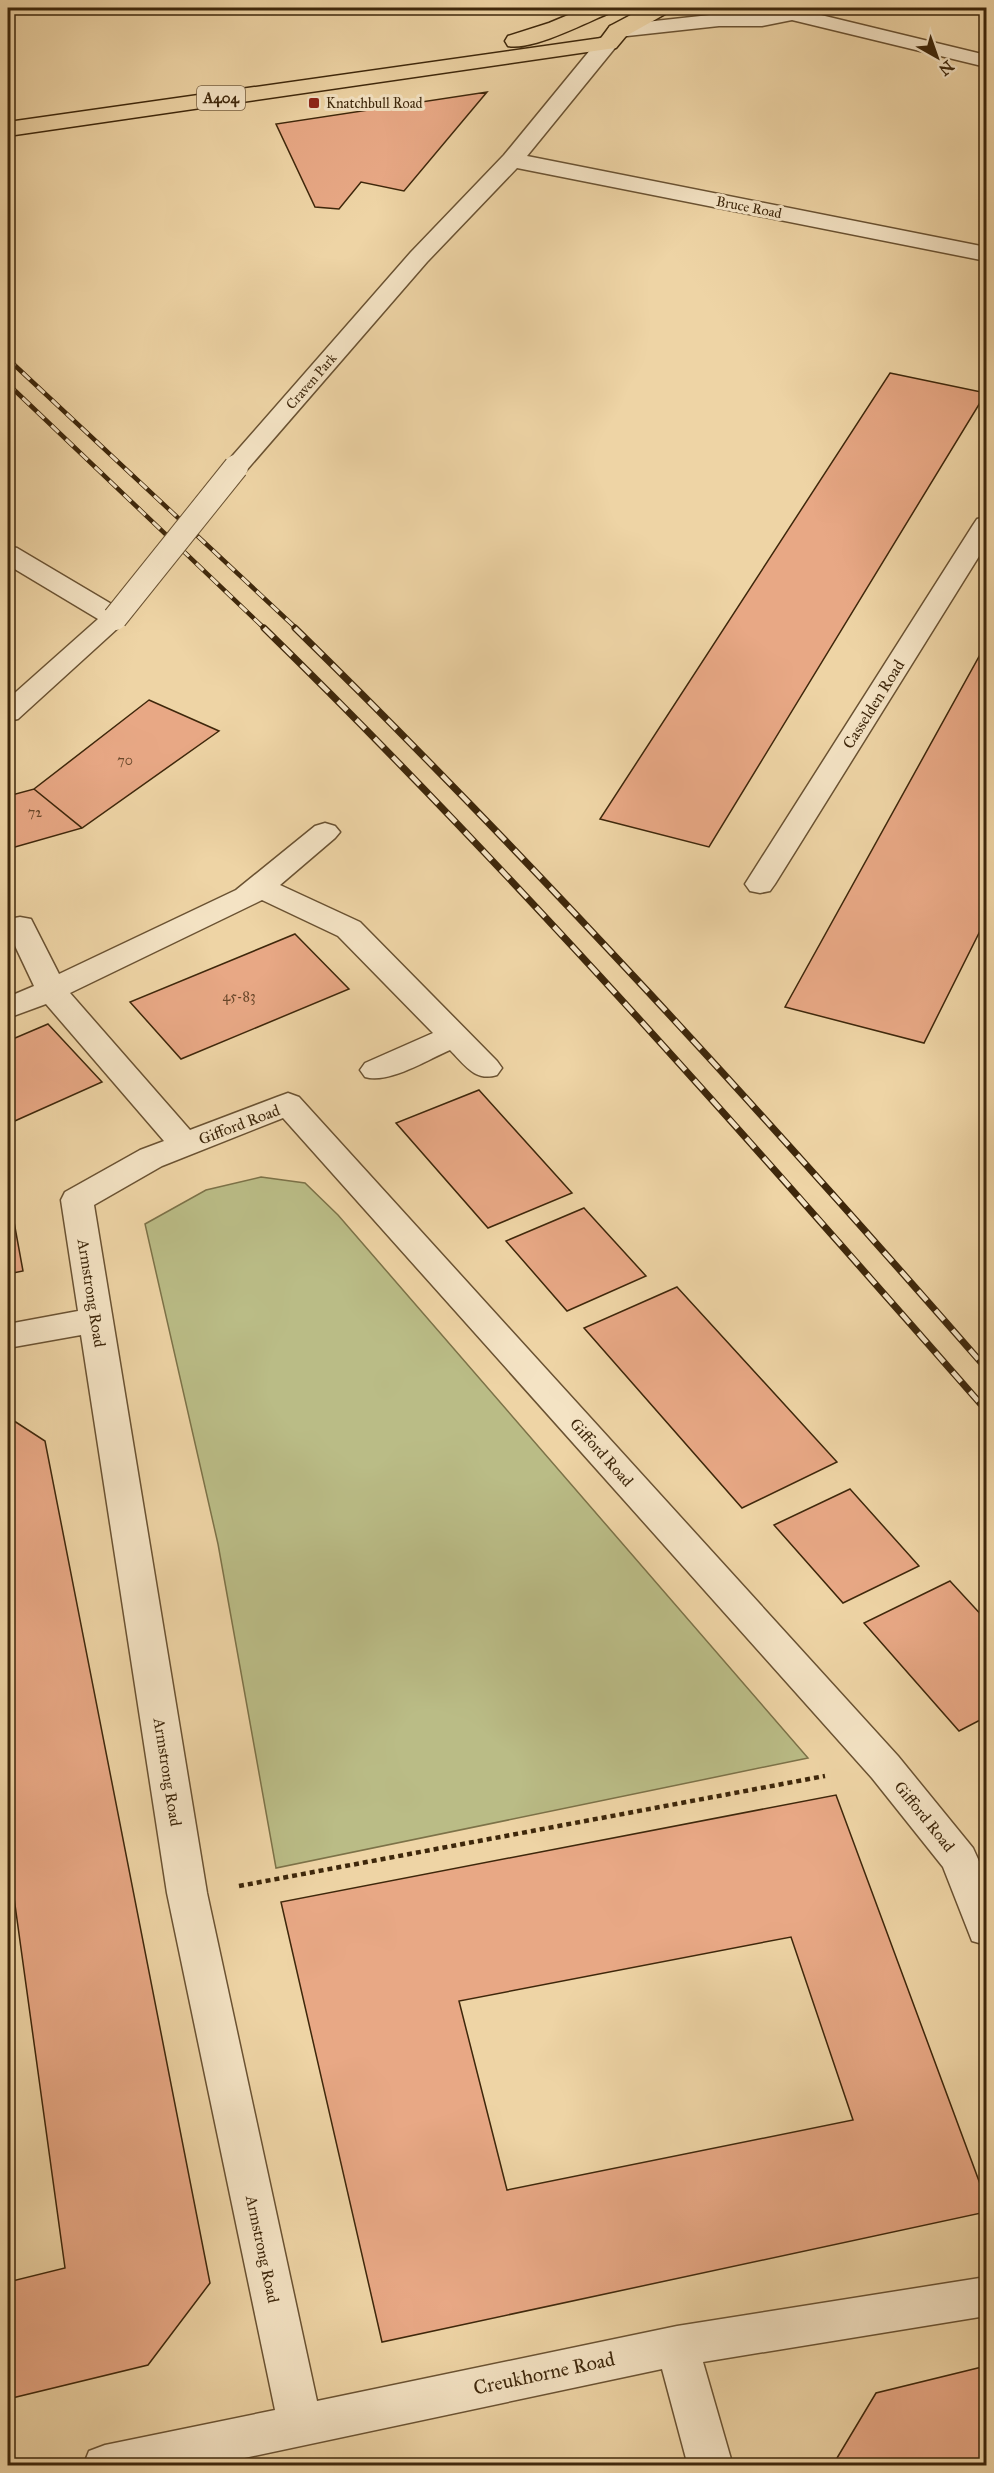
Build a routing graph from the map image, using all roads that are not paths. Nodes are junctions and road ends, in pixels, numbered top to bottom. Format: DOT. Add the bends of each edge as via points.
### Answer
graph roads {
  1 [pos="601,8"];
  2 [pos="659,8"];
  3 [pos="768,8"];
  4 [pos="832,8"];
  5 [pos="794,14"];
  6 [pos="613,37"];
  7 [pos="986,61"];
  8 [pos="434,68"];
  9 [pos="8,129"];
  10 [pos="512,160"];
  11 [pos="987,254"];
  12 [pos="987,525"];
  13 [pos="8,554"];
  14 [pos="115,618"];
  15 [pos="8,713"];
  16 [pos="325,832"];
  17 [pos="760,884"];
  18 [pos="259,887"];
  19 [pos="20,926"];
  20 [pos="51,990"];
  21 [pos="8,1008"];
  22 [pos="454,1036"];
  23 [pos="486,1068"];
  24 [pos="376,1070"];
  25 [pos="185,1144"];
  26 [pos="151,1158"];
  27 [pos="97,1320"];
  28 [pos="8,1336"];
  29 [pos="987,1929"];
  30 [pos="987,2296"];
  31 [pos="677,2346"];
  32 [pos="300,2424"];
  33 [pos="105,2466"];
  34 [pos="711,2466"];
  1 -- 8 [label="main road, Craven Park / A404" via="557,28"];
  2 -- 6 [label="main road, Craven Park / A404"];
  3 -- 5 [label="street"];
  4 -- 7 [label="street"];
  5 -- 6 [label="street" via="762,20 719,20"];
  5 -- 7 [label="street"];
  6 -- 8 [label="main road, Craven Park / A404"];
  6 -- 10 [label="street, Craven Park"];
  8 -- 9 [label="main road, Craven Park / A404"];
  10 -- 11 [label="street, Bruce Road"];
  10 -- 14 [label="street, Craven Park, bridge" via="419,257 236,467"];
  12 -- 17 [label="street, Casselden Road"];
  13 -- 14 [label="street"];
  14 -- 15 [label="street, Craven Park"];
  16 -- 18 [label="street"];
  18 -- 20 [label="street" via="247,897"];
  18 -- 22 [label="street" via="349,929"];
  19 -- 20 [label="street"];
  20 -- 21 [label="street"];
  20 -- 25 [label="street"];
  22 -- 23 [label="street"];
  22 -- 24 [label="street"];
  25 -- 26 [label="street, Gifford Road"];
  25 -- 29 [label="street, Gifford Road" via="288,1104 885,1767 959,1859"];
  26 -- 27 [label="street, Armstrong Road" via="77,1200"];
  27 -- 28 [label="street"];
  27 -- 32 [label="street, Armstrong Road" via="187,1893"];
  30 -- 31 [label="street, Creukhorne Road"];
  31 -- 32 [label="street, Creukhorne Road"];
  31 -- 34 [label="street"];
  32 -- 33 [label="street, Creukhorne Road"];
}
